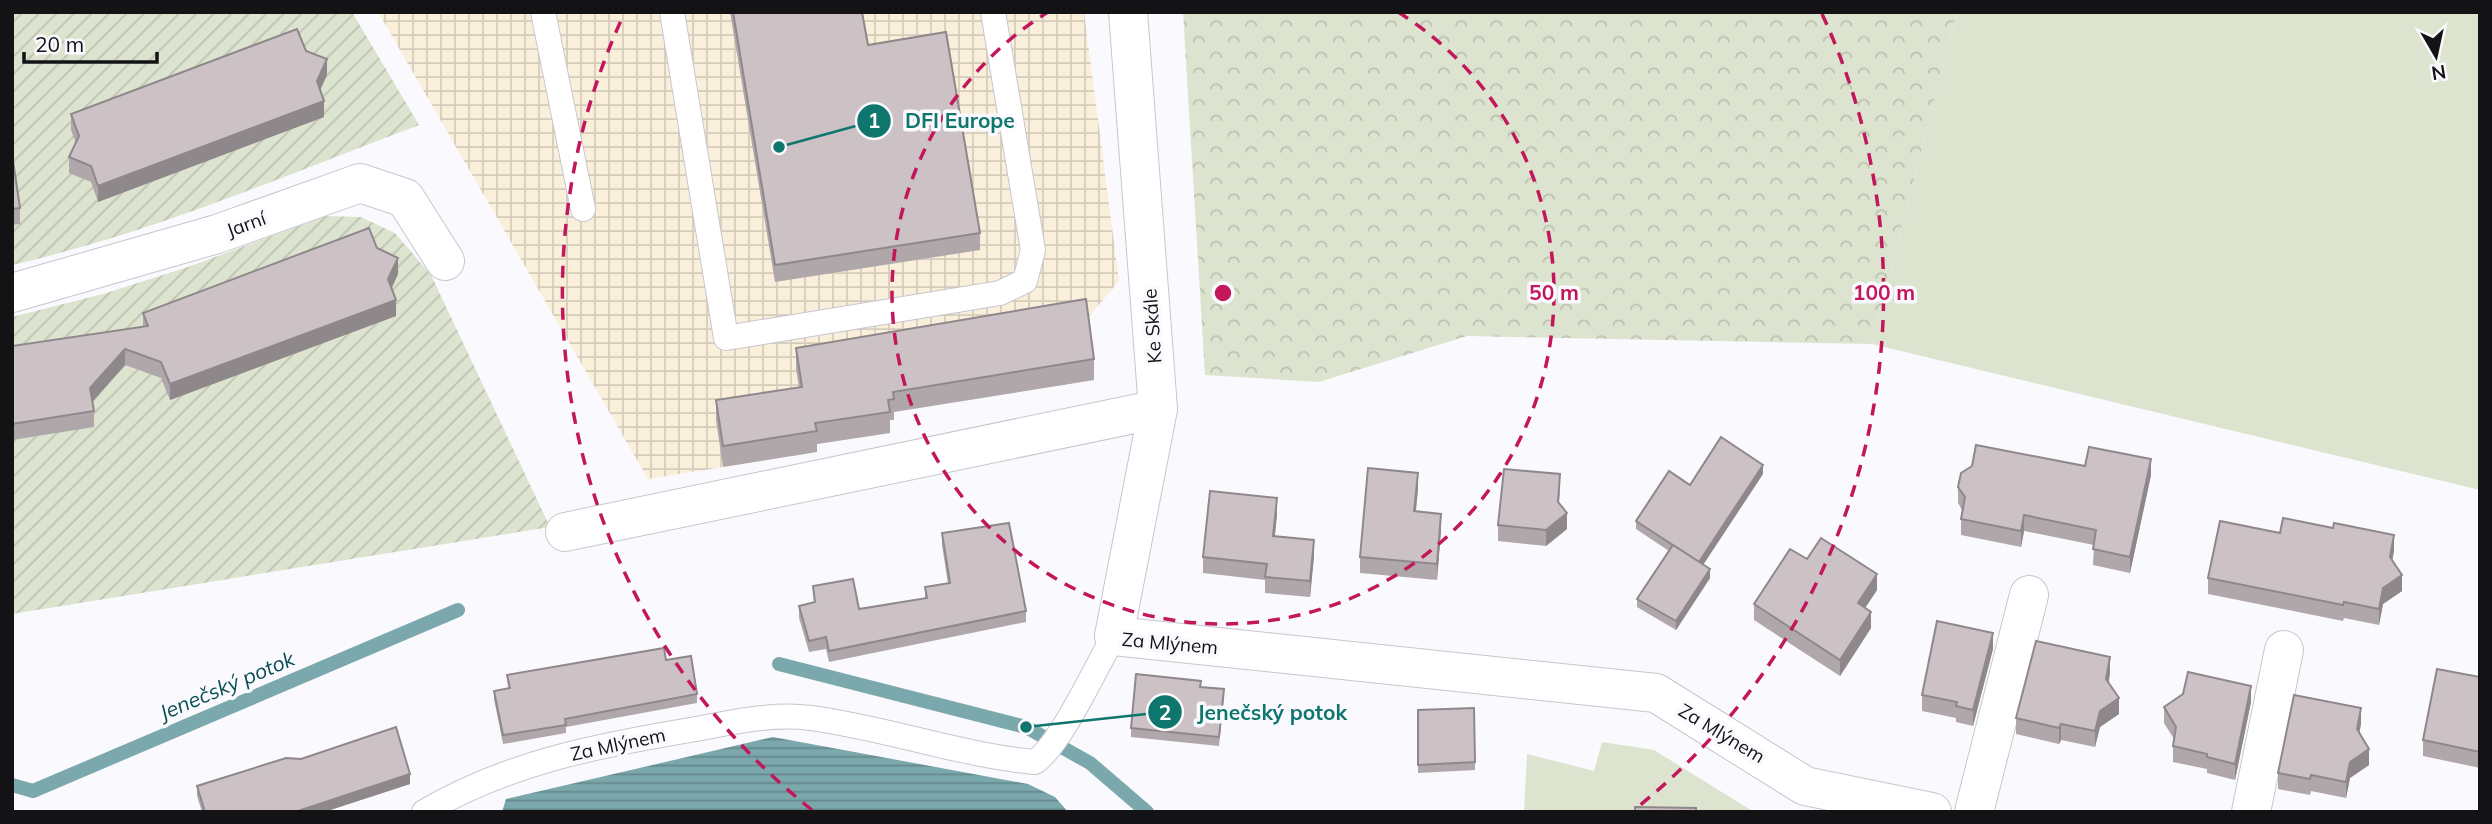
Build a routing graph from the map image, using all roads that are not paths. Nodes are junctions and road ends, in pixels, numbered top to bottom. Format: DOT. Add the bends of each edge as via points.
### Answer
graph roads {
  1 [pos="543,12"];
  2 [pos="672,12"];
  3 [pos="993,12"];
  4 [pos="1128,12"];
  5 [pos="583,209"];
  6 [pos="445,261"];
  7 [pos="12,293"];
  8 [pos="1158,409"];
  9 [pos="565,532"];
  10 [pos="2029,594"];
  11 [pos="1114,636"];
  12 [pos="2284,650"];
  13 [pos="424,812"];
  14 [pos="1932,812"];
  15 [pos="1974,812"];
  16 [pos="2251,812"];
  1 -- 5 [label="lane"];
  2 -- 3 [label="lane" via="726,338 1000,293 1026,281 1033,250"];
  4 -- 8 [label="street, Ke Skále"];
  6 -- 7 [label="street, Jarní" via="405,198 360,183 217,234"];
  8 -- 9 [label="street"];
  8 -- 11 [label="street, Ke Skále"];
  10 -- 15 [label="street"];
  11 -- 13 [label="lane, Za Mlýnem" via="1065,723 1035,762 810,718 764,717 537,762 467,787"];
  11 -- 14 [label="street, Za Mlýnem" via="1656,693 1805,786"];
  12 -- 16 [label="street"];
}
